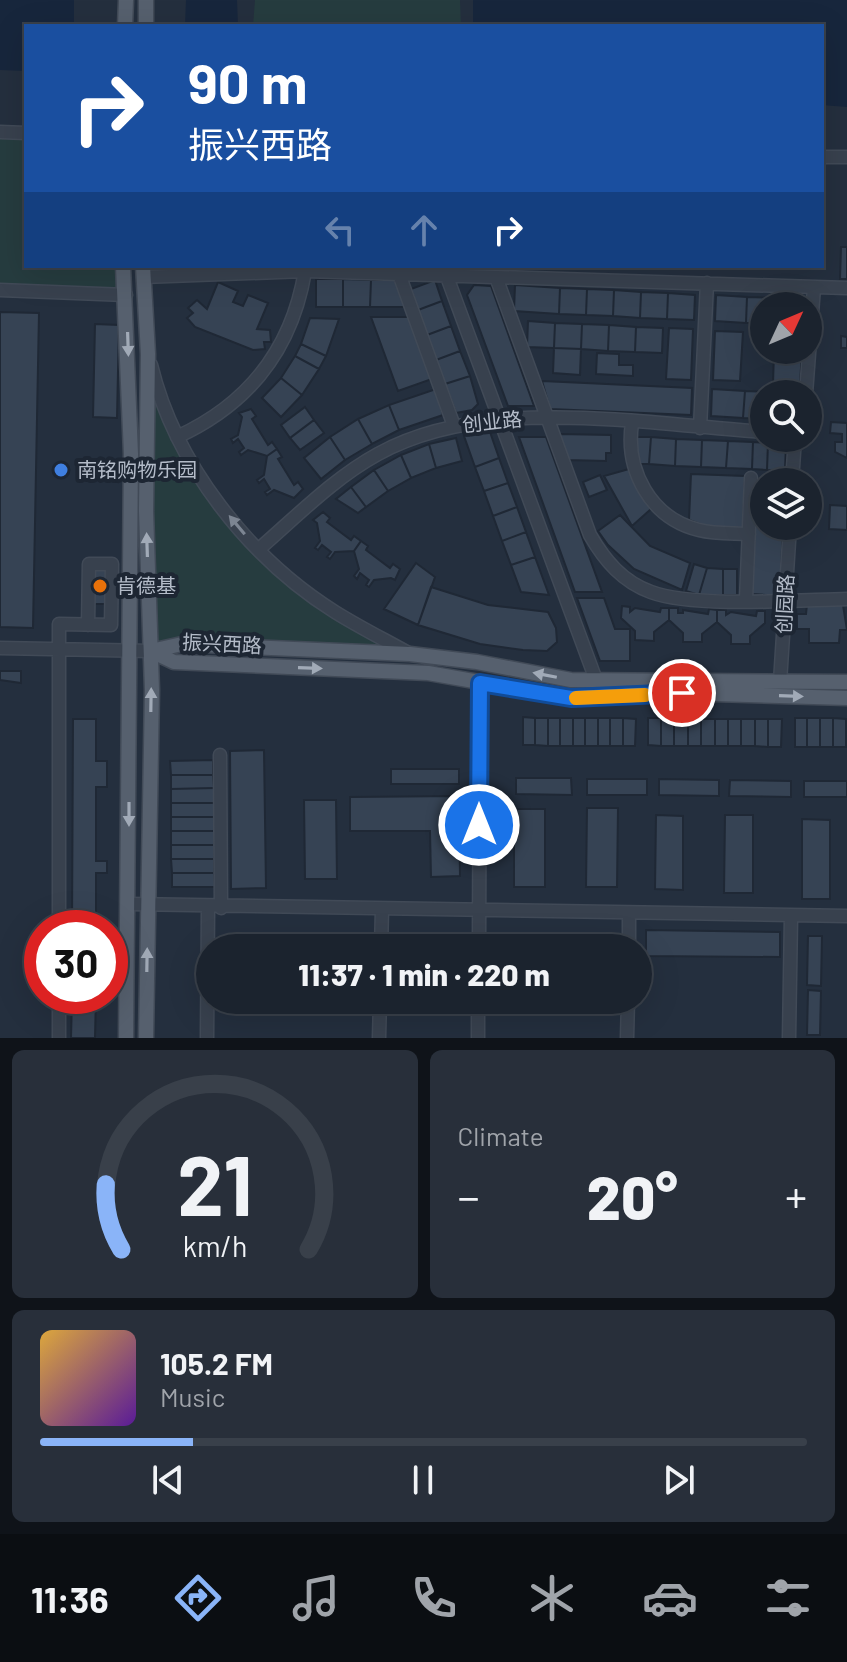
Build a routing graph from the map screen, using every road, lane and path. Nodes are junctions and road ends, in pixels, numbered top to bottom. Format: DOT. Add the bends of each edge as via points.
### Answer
graph roads {
  1 [pos="126,0"];
  2 [pos="146,0"];
  3 [pos="125,24"];
  4 [pos="146,24"];
  5 [pos="0,132"];
  6 [pos="24,133"];
  7 [pos="824,157"];
  8 [pos="847,157"];
  9 [pos="123,268"];
  10 [pos="143,271"];
  11 [pos="305,271"];
  12 [pos="445,271"];
  13 [pos="399,274"];
  14 [pos="496,277"];
  15 [pos="707,283"];
  16 [pos="814,287"];
  17 [pos="847,288"];
  18 [pos="0,290"];
  19 [pos="126,295"];
  20 [pos="148,354"];
  21 [pos="807,380"];
  22 [pos="548,418"];
  23 [pos="500,419"];
  24 [pos="632,423"];
  25 [pos="454,426"];
  26 [pos="700,428"];
  27 [pos="750,431"];
  28 [pos="177,437"];
  29 [pos="750,506"];
  30 [pos="749,534"];
  31 [pos="789,540"];
  32 [pos="259,549"];
  33 [pos="847,599"];
  34 [pos="746,600"];
  35 [pos="785,601"];
  36 [pos="88,625"];
  37 [pos="0,648"];
  38 [pos="59,650"];
  39 [pos="151,651"];
  40 [pos="129,652"];
  41 [pos="410,654"];
  42 [pos="596,680"];
  43 [pos="780,682"];
  44 [pos="847,682"];
  45 [pos="480,683"];
  46 [pos="847,698"];
  47 [pos="220,755"];
  48 [pos="129,904"];
  49 [pos="147,904"];
  50 [pos="214,908"];
  51 [pos="59,910"];
  52 [pos="382,910"];
  53 [pos="479,910"];
  54 [pos="629,913"];
  55 [pos="847,916"];
  56 [pos="791,917"];
  57 [pos="381,934"];
  58 [pos="479,934"];
  59 [pos="629,934"];
  60 [pos="59,1014"];
  61 [pos="380,1014"];
  62 [pos="478,1014"];
  63 [pos="628,1014"];
  64 [pos="59,1038"];
  65 [pos="126,1038"];
  66 [pos="146,1038"];
  67 [pos="207,1038"];
  68 [pos="379,1038"];
  69 [pos="478,1038"];
  70 [pos="627,1038"];
  71 [pos="789,1038"];
  1 -- 3 [label="main road"];
  2 -- 4 [label="main road"];
  5 -- 6 [label="street"];
  7 -- 8 [label="street"];
  9 -- 19 [label="main road"];
  10 -- 11 [label="street"];
  10 -- 20 [label="main road"];
  11 -- 13 [label="street"];
  11 -- 28 [label="street" via="294,319 257,382 221,414"];
  12 -- 13 [label="street"];
  12 -- 14 [label="street"];
  12 -- 23 [label="street"];
  13 -- 25 [label="street"];
  14 -- 15 [label="street"];
  14 -- 22 [label="street"];
  15 -- 16 [label="street"];
  15 -- 26 [label="street"];
  16 -- 17 [label="street"];
  16 -- 21 [label="street"];
  18 -- 19 [label="street"];
  19 -- 40 [label="main road, one-way"];
  20 -- 28 [label="street"];
  39 -- 20 [label="main road, one-way"];
  22 -- 23 [label="street, 创业路"];
  22 -- 24 [label="street, 创业路"];
  22 -- 34 [label="street" via="590,535 614,569 669,598"];
  23 -- 25 [label="street, 创业路"];
  23 -- 42 [label="street"];
  24 -- 26 [label="street, 创业路"];
  24 -- 30 [label="street" via="636,474 660,510 700,531"];
  25 -- 32 [label="street, 创业路" via="395,445 360,465"];
  26 -- 27 [label="street, 创业路"];
  32 -- 28 [label="street, one-way" via="213,494"];
  29 -- 30 [label="street"];
  30 -- 34 [label="street"];
  31 -- 35 [label="street, 创园路"];
  32 -- 41 [label="street" via="334,612"];
  33 -- 35 [label="street"];
  34 -- 35 [label="street"];
  35 -- 43 [label="street, 创园路"];
  36 -- 36 [label="street" via="89,564 112,564 111,625"];
  36 -- 38 [label="street" via="59,624"];
  37 -- 38 [label="street"];
  38 -- 40 [label="street"];
  38 -- 51 [label="street"];
  39 -- 40 [label="street"];
  39 -- 41 [label="main road, 振兴西路" via="182,644"];
  39 -- 45 [label="main road, 振兴西路, one-way" via="174,662 428,673"];
  49 -- 39 [label="main road, one-way"];
  40 -- 48 [label="main road, one-way"];
  42 -- 41 [label="main road, 振兴西路, one-way"];
  42 -- 43 [label="main road, 振兴西路"];
  43 -- 44 [label="main road, 振兴西路"];
  45 -- 46 [label="main road, 振兴西路, one-way" via="571,698 682,693"];
  45 -- 53 [label="street"];
  47 -- 50 [label="street"];
  48 -- 49 [label="street"];
  48 -- 65 [label="main road"];
  49 -- 50 [label="street"];
  66 -- 49 [label="main road, one-way"];
  50 -- 52 [label="street"];
  50 -- 67 [label="street"];
  52 -- 53 [label="street"];
  52 -- 57 [label="street"];
  53 -- 54 [label="street"];
  53 -- 58 [label="street"];
  54 -- 56 [label="street"];
  54 -- 59 [label="street"];
  55 -- 56 [label="street"];
  56 -- 71 [label="street"];
  60 -- 64 [label="street"];
  61 -- 68 [label="street"];
  62 -- 69 [label="street"];
  63 -- 70 [label="street"];
}
